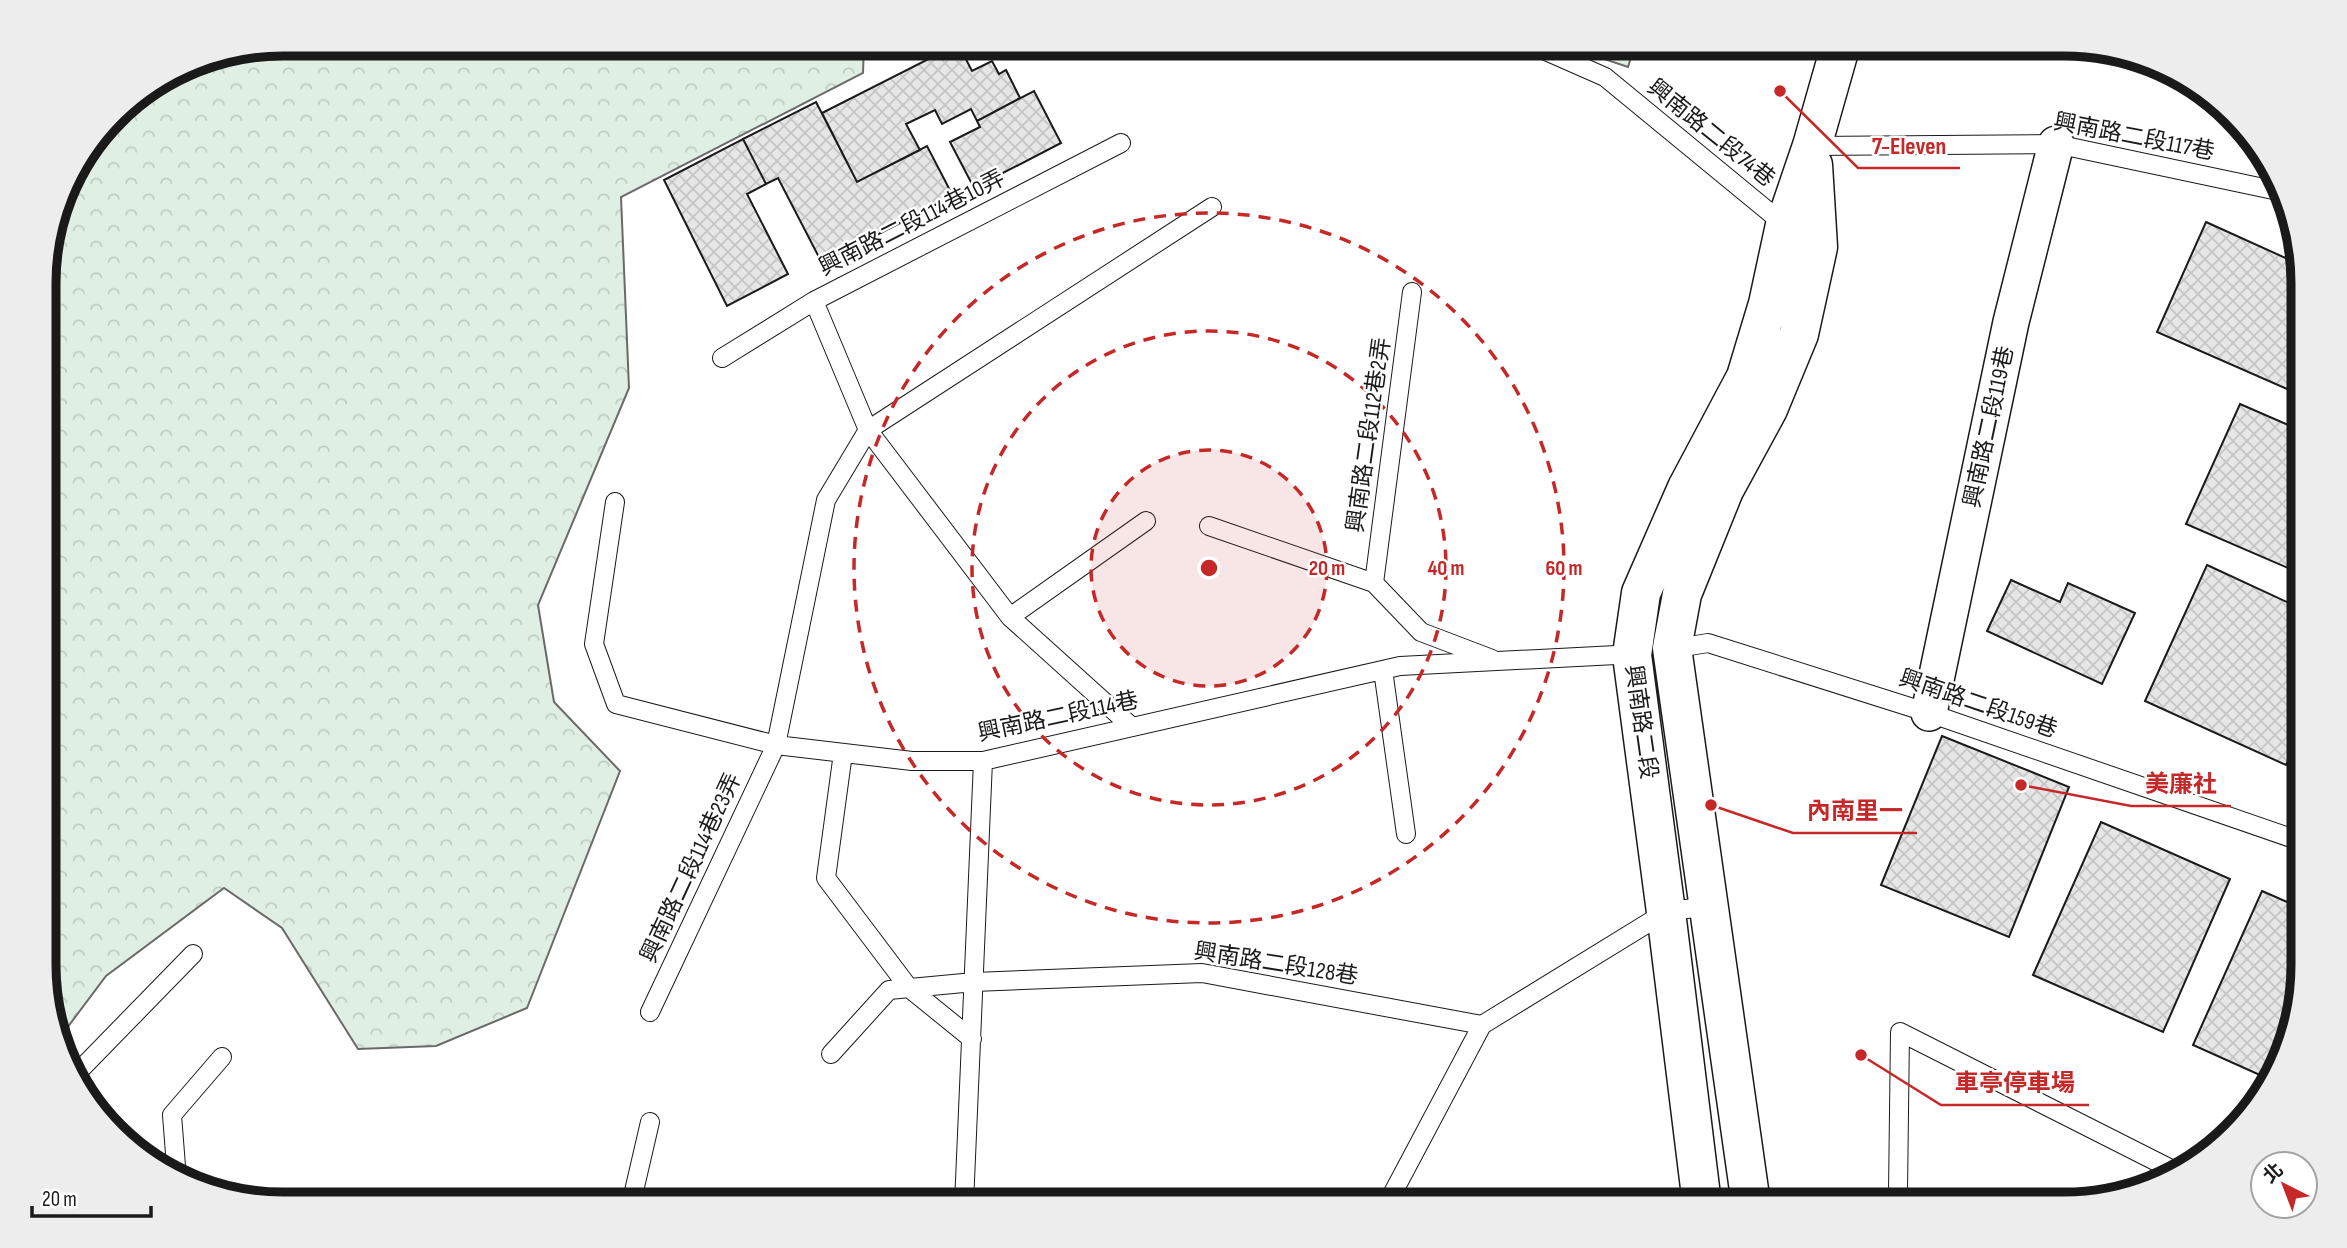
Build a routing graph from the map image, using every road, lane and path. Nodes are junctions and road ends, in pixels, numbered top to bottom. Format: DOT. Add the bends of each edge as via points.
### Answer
graph roads {
  1 [pos="1557,56"];
  2 [pos="1838,56"];
  3 [pos="1121,143"];
  4 [pos="2056,144"];
  5 [pos="1812,146"];
  6 [pos="2271,189"];
  7 [pos="1212,206"];
  8 [pos="1785,225"];
  9 [pos="1412,292"];
  10 [pos="814,301"];
  11 [pos="722,358"];
  12 [pos="868,430"];
  13 [pos="615,502"];
  14 [pos="1146,521"];
  15 [pos="1209,526"];
  16 [pos="1374,583"];
  17 [pos="1010,617"];
  18 [pos="1672,649"];
  19 [pos="1632,655"];
  20 [pos="1498,661"];
  21 [pos="1383,670"];
  22 [pos="1929,713"];
  23 [pos="1132,727"];
  24 [pos="776,745"];
  25 [pos="843,753"];
  26 [pos="983,761"];
  27 [pos="1406,834"];
  28 [pos="2291,838"];
  29 [pos="1707,906"];
  30 [pos="1666,912"];
  31 [pos="193,954"];
  32 [pos="974,982"];
  33 [pos="909,988"];
  34 [pos="650,1012"];
  35 [pos="1482,1025"];
  36 [pos="972,1040"];
  37 [pos="831,1054"];
  38 [pos="222,1057"];
  39 [pos="81,1069"];
  40 [pos="650,1122"];
  41 [pos="176,1165"];
  42 [pos="2167,1167"];
  43 [pos="634,1192"];
  44 [pos="965,1192"];
  45 [pos="1393,1192"];
  46 [pos="1701,1192"];
  47 [pos="1749,1192"];
  48 [pos="1898,1192"];
  1 -- 8 [label="lane, 興南路二段74巷" via="1605,77"];
  2 -- 5 [label="street, 興南路二段"];
  3 -- 10 [label="lane, 興南路二段114巷10弄"];
  4 -- 5 [label="lane, 興南路二段117巷"];
  4 -- 6 [label="lane, 興南路二段117巷"];
  4 -- 22 [label="street, 興南路二段119巷" via="2011,323"];
  5 -- 8 [label="street, 興南路二段"];
  5 -- 18 [label="street, 興南路二段" via="1818,247 1799,334 1768,409 1724,490 1686,582"];
  7 -- 12 [label="lane"];
  8 -- 19 [label="street, 興南路二段" via="1746,377 1687,488 1641,593"];
  9 -- 16 [label="lane, 興南路二段112巷2弄"];
  10 -- 11 [label="lane"];
  10 -- 12 [label="lane, 興南路二段114巷10弄"];
  12 -- 17 [label="lane, 興南路二段114巷10弄"];
  12 -- 24 [label="lane, 興南路二段114巷23弄" via="826,500"];
  13 -- 24 [label="lane, 興南路二段114巷" via="594,644 616,704"];
  14 -- 17 [label="lane"];
  15 -- 16 [label="lane"];
  16 -- 20 [label="lane" via="1422,632"];
  17 -- 23 [label="lane, 興南路二段114巷10弄"];
  18 -- 19 [label="lane, 興南路二段159巷"];
  18 -- 22 [label="lane, 興南路二段159巷" via="1708,643"];
  18 -- 29 [label="street, 興南路二段"];
  19 -- 20 [label="lane, 興南路二段114巷"];
  19 -- 30 [label="street, 興南路二段"];
  20 -- 21 [label="lane, 興南路二段114巷"];
  21 -- 23 [label="lane, 興南路二段114巷"];
  21 -- 27 [label="lane"];
  22 -- 28 [label="lane, 興南路二段159巷"];
  23 -- 26 [label="lane, 興南路二段114巷"];
  24 -- 25 [label="lane, 興南路二段114巷"];
  24 -- 34 [label="lane, 興南路二段114巷23弄"];
  25 -- 26 [label="lane, 興南路二段114巷" via="912,761"];
  25 -- 33 [label="lane" via="826,878"];
  26 -- 32 [label="lane"];
  29 -- 30 [label="lane"];
  29 -- 47 [label="street, 興南路二段"];
  30 -- 35 [label="lane"];
  30 -- 46 [label="street, 興南路二段"];
  31 -- 39 [label="lane"];
  32 -- 33 [label="lane, 興南路二段128巷"];
  32 -- 35 [label="lane, 興南路二段128巷" via="1202,973"];
  32 -- 36 [label="lane"];
  33 -- 36 [label="lane"];
  33 -- 37 [label="lane, 興南路二段128巷" via="889,990"];
  35 -- 45 [label="lane"];
  36 -- 44 [label="lane"];
  38 -- 41 [label="lane" via="172,1115"];
  40 -- 43 [label="lane"];
  42 -- 48 [label="lane" via="1900,1032"];
}
